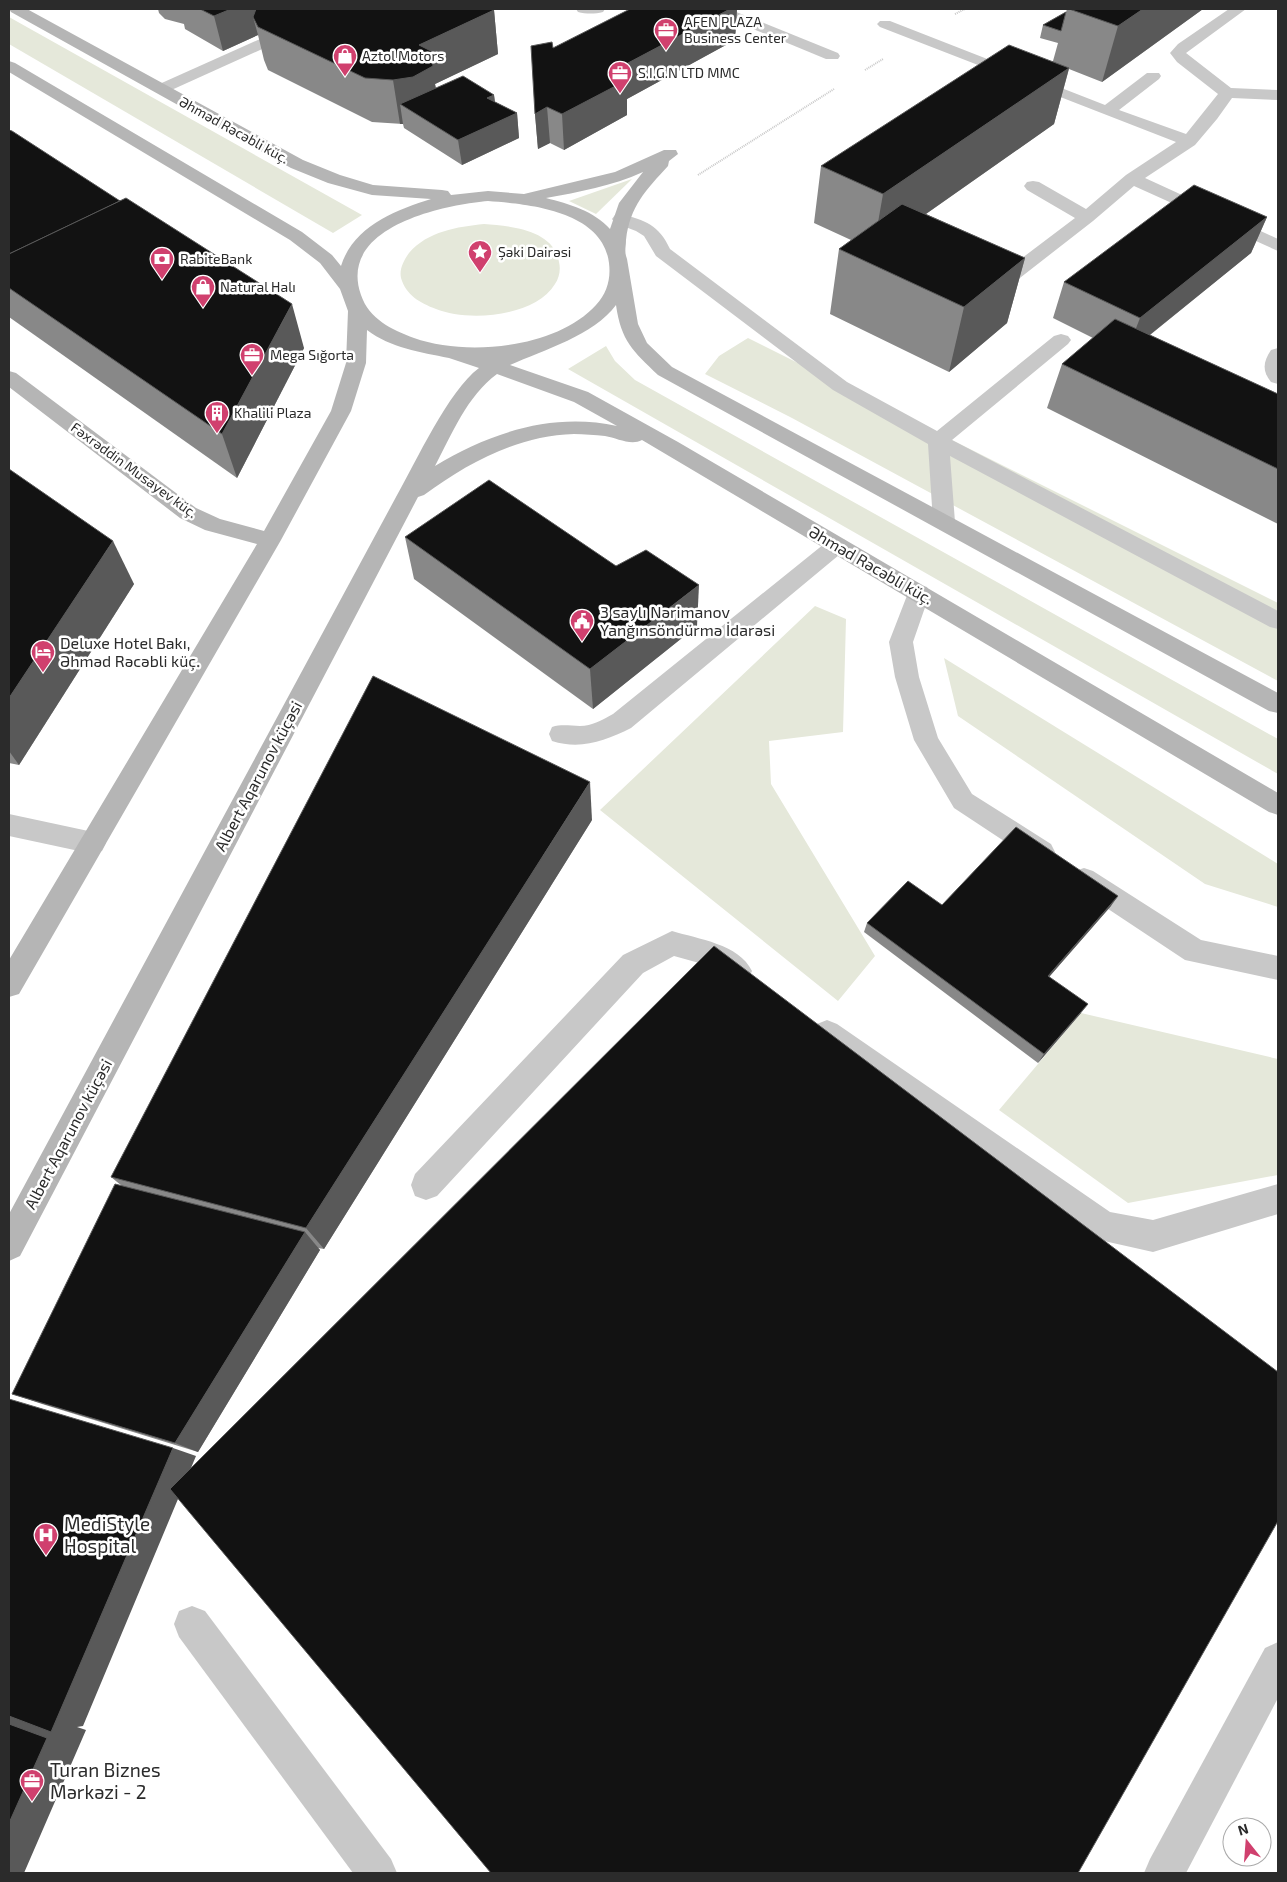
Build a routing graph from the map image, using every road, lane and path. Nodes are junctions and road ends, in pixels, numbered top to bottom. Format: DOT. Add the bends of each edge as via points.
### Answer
graph roads {
  1 [pos="16,9"];
  2 [pos="339,9"];
  3 [pos="583,9"];
  4 [pos="598,9"];
  5 [pos="717,9"];
  6 [pos="1239,9"];
  7 [pos="885,24"];
  8 [pos="889,54"];
  9 [pos="832,56"];
  10 [pos="9,66"];
  11 [pos="864,70"];
  12 [pos="1153,76"];
  13 [pos="839,86"];
  14 [pos="161,89"];
  15 [pos="1227,93"];
  16 [pos="1278,95"];
  17 [pos="1107,111"];
  18 [pos="1189,141"];
  19 [pos="697,176"];
  20 [pos="1132,179"];
  21 [pos="1033,186"];
  22 [pos="471,197"];
  23 [pos="522,197"];
  24 [pos="1087,217"];
  25 [pos="621,219"];
  26 [pos="1278,246"];
  27 [pos="618,260"];
  28 [pos="1000,284"];
  29 [pos="347,285"];
  30 [pos="358,311"];
  31 [pos="1061,340"];
  32 [pos="544,343"];
  33 [pos="452,353"];
  34 [pos="1278,354"];
  35 [pos="494,366"];
  36 [pos="9,377"];
  37 [pos="1278,378"];
  38 [pos="938,442"];
  39 [pos="671,447"];
  40 [pos="407,497"];
  41 [pos="944,522"];
  42 [pos="270,540"];
  43 [pos="837,545"];
  44 [pos="919,593"];
  45 [pos="1278,621"];
  46 [pos="1278,704"];
  47 [pos="561,734"];
  48 [pos="1278,805"];
  49 [pos="9,825"];
  50 [pos="93,843"];
  51 [pos="1278,968"];
  52 [pos="9,985"];
  53 [pos="758,985"];
  54 [pos="806,1019"];
  55 [pos="426,1185"];
  56 [pos="1278,1199"];
  57 [pos="9,1245"];
  58 [pos="192,1624"];
  59 [pos="1278,1661"];
  60 [pos="377,1873"];
  61 [pos="1164,1873"];
  1 -- 14 [label="main road, Əhməd Rəcəbli küç."];
  2 -- 14 [label="lane"];
  3 -- 4 [label="lane"];
  5 -- 9 [label="lane"];
  6 -- 15 [label="lane" via="1178,53"];
  7 -- 17 [label="lane"];
  8 -- 11 [label="path"];
  10 -- 29 [label="main road" via="296,236 326,259"];
  12 -- 17 [label="lane"];
  13 -- 19 [label="path"];
  14 -- 22 [label="main road, Əhməd Rəcəbli küç." via="271,152 334,179 372,190"];
  15 -- 16 [label="lane"];
  15 -- 18 [label="lane"];
  17 -- 18 [label="lane"];
  18 -- 20 [label="lane"];
  20 -- 24 [label="lane"];
  20 -- 26 [label="lane"];
  21 -- 24 [label="lane"];
  22 -- 23 [label="main road"];
  22 -- 29 [label="main road" via="438,202 381,227 361,244 350,264"];
  23 -- 25 [label="main road" via="621,176 670,154 637,190"];
  23 -- 27 [label="main road" via="554,204 581,216 602,231"];
  24 -- 28 [label="lane"];
  25 -- 27 [label="main road"];
  25 -- 38 [label="lane" via="651,231 662,252 840,386"];
  27 -- 32 [label="main road" via="615,292 600,312 576,329"];
  27 -- 41 [label="main road" via="628,324 639,346 665,371"];
  29 -- 30 [label="main road"];
  30 -- 33 [label="main road" via="380,330 412,345"];
  30 -- 42 [label="main road" via="356,363 341,411"];
  31 -- 38 [label="lane"];
  32 -- 33 [label="main road" via="483,354"];
  32 -- 35 [label="main road, Albert Aqarunov küçəsi"];
  33 -- 35 [label="main road, Əhməd Rəcəbli küç."];
  34 -- 37 [label="lane" via="1274,361"];
  35 -- 39 [label="main road, Əhməd Rəcəbli küç." via="581,398"];
  35 -- 40 [label="main road, Albert Aqarunov küçəsi" via="461,399"];
  36 -- 42 [label="main road, Fəxrəddin Musayev küç." via="188,513 213,525"];
  38 -- 41 [label="lane"];
  38 -- 45 [label="lane"];
  39 -- 40 [label="main road" via="624,433 583,426 549,429 512,437 463,457"];
  39 -- 43 [label="main road, Əhməd Rəcəbli küç."];
  40 -- 57 [label="main road, Albert Aqarunov küçəsi"];
  41 -- 46 [label="main road"];
  42 -- 50 [label="main road"];
  43 -- 44 [label="main road, Əhməd Rəcəbli küç."];
  43 -- 47 [label="lane" via="622,721 598,734 576,737"];
  44 -- 48 [label="main road, Əhməd Rəcəbli küç."];
  44 -- 51 [label="lane" via="901,642 907,677 926,740 963,801 1195,951"];
  49 -- 50 [label="lane"];
  50 -- 52 [label="main road"];
  53 -- 55 [label="lane" via="718,957 672,943 633,964"];
  54 -- 56 [label="lane" via="1104,1226 1153,1236"];
  58 -- 60 [label="lane"];
  59 -- 61 [label="lane"];
}
